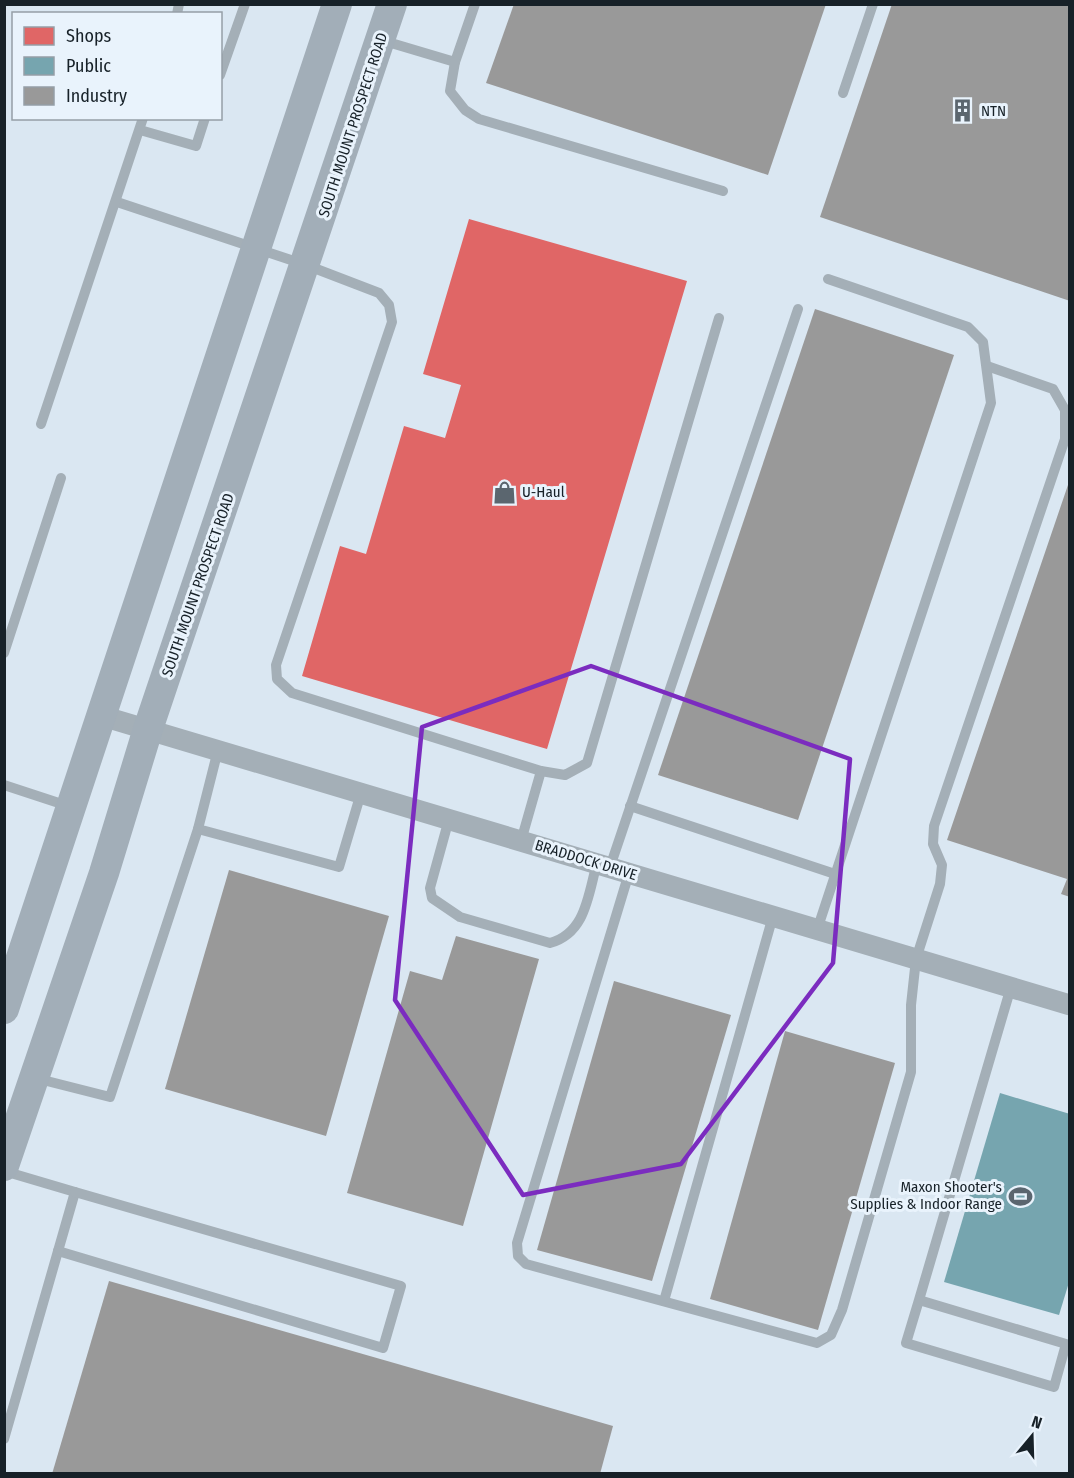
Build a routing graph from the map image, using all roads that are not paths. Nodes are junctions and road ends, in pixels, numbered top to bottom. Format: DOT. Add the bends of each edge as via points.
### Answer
graph roads {
  1 [pos="245,4"];
  2 [pos="337,4"];
  3 [pos="392,4"];
  4 [pos="475,4"];
  5 [pos="873,4"];
  6 [pos="381,39"];
  7 [pos="455,62"];
  8 [pos="222,69"];
  9 [pos="843,93"];
  10 [pos="142,120"];
  11 [pos="204,120"];
  12 [pos="140,130"];
  13 [pos="723,191"];
  14 [pos="117,202"];
  15 [pos="255,249"];
  16 [pos="306,265"];
  17 [pos="828,279"];
  18 [pos="798,309"];
  19 [pos="719,318"];
  20 [pos="987,366"];
  21 [pos="41,424"];
  22 [pos="61,478"];
  23 [pos="4,653"];
  24 [pos="102,716"];
  25 [pos="148,729"];
  26 [pos="218,750"];
  27 [pos="541,771"];
  28 [pos="4,785"];
  29 [pos="361,793"];
  30 [pos="630,806"];
  31 [pos="72,807"];
  32 [pos="449,819"];
  33 [pos="198,829"];
  34 [pos="521,841"];
  35 [pos="612,868"];
  36 [pos="835,874"];
  37 [pos="773,916"];
  38 [pos="817,930"];
  39 [pos="916,959"];
  40 [pos="1011,987"];
  41 [pos="1070,1005"];
  42 [pos="4,1009"];
  43 [pos="34,1078"];
  44 [pos="4,1166"];
  45 [pos="4,1171"];
  46 [pos="75,1192"];
  47 [pos="58,1251"];
  48 [pos="919,1300"];
  49 [pos="664,1302"];
  50 [pos="4,1439"];
  1 -- 8 [label="lane"];
  2 -- 15 [label="main road"];
  3 -- 6 [label="main road, SOUTH MOUNT PROSPECT ROAD"];
  4 -- 7 [label="lane"];
  5 -- 9 [label="lane"];
  6 -- 7 [label="lane"];
  6 -- 16 [label="main road, SOUTH MOUNT PROSPECT ROAD"];
  7 -- 13 [label="lane" via="450,91 465,110 479,119"];
  10 -- 12 [label="lane"];
  11 -- 12 [label="lane" via="196,146"];
  12 -- 14 [label="lane"];
  14 -- 15 [label="lane"];
  14 -- 21 [label="lane"];
  15 -- 16 [label="lane"];
  15 -- 24 [label="main road"];
  16 -- 25 [label="main road, SOUTH MOUNT PROSPECT ROAD"];
  16 -- 27 [label="lane" via="379,293 389,305 392,322 276,665 277,680 292,693"];
  17 -- 20 [label="lane" via="968,327 983,342"];
  18 -- 30 [label="lane"];
  19 -- 27 [label="lane" via="587,763 565,775"];
  20 -- 36 [label="lane" via="991,403"];
  20 -- 39 [label="lane" via="1053,389 1065,410 1065,439 934,826 933,844 942,865 940,884"];
  22 -- 23 [label="lane"];
  24 -- 25 [label="street, BRADDOCK DRIVE"];
  24 -- 31 [label="main road"];
  25 -- 26 [label="street, BRADDOCK DRIVE"];
  25 -- 43 [label="main road, SOUTH MOUNT PROSPECT ROAD"];
  26 -- 29 [label="street, BRADDOCK DRIVE"];
  26 -- 33 [label="lane"];
  27 -- 34 [label="lane"];
  28 -- 31 [label="lane"];
  29 -- 32 [label="street, BRADDOCK DRIVE"];
  29 -- 33 [label="lane" via="339,867"];
  30 -- 35 [label="lane"];
  30 -- 36 [label="lane"];
  31 -- 42 [label="main road"];
  32 -- 34 [label="street, BRADDOCK DRIVE"];
  32 -- 35 [label="lane" via="430,888 432,898 460,916 550,943 564,940 582,919"];
  33 -- 43 [label="lane" via="110,1097"];
  34 -- 35 [label="street, BRADDOCK DRIVE"];
  35 -- 37 [label="street, BRADDOCK DRIVE"];
  35 -- 49 [label="lane" via="612,932 517,1243 518,1256 526,1264"];
  36 -- 38 [label="lane"];
  37 -- 38 [label="street, BRADDOCK DRIVE"];
  37 -- 49 [label="lane"];
  38 -- 39 [label="street, BRADDOCK DRIVE"];
  39 -- 40 [label="street, BRADDOCK DRIVE"];
  39 -- 49 [label="lane" via="911,1072 842,1310 831,1335 817,1343"];
  40 -- 41 [label="street, BRADDOCK DRIVE"];
  40 -- 48 [label="lane"];
  43 -- 44 [label="main road, SOUTH MOUNT PROSPECT ROAD"];
  45 -- 46 [label="lane"];
  46 -- 47 [label="lane"];
  46 -- 47 [label="lane" via="401,1286 383,1348"];
  47 -- 50 [label="lane"];
  48 -- 48 [label="lane" via="906,1343 1054,1387 1066,1344"];
}
